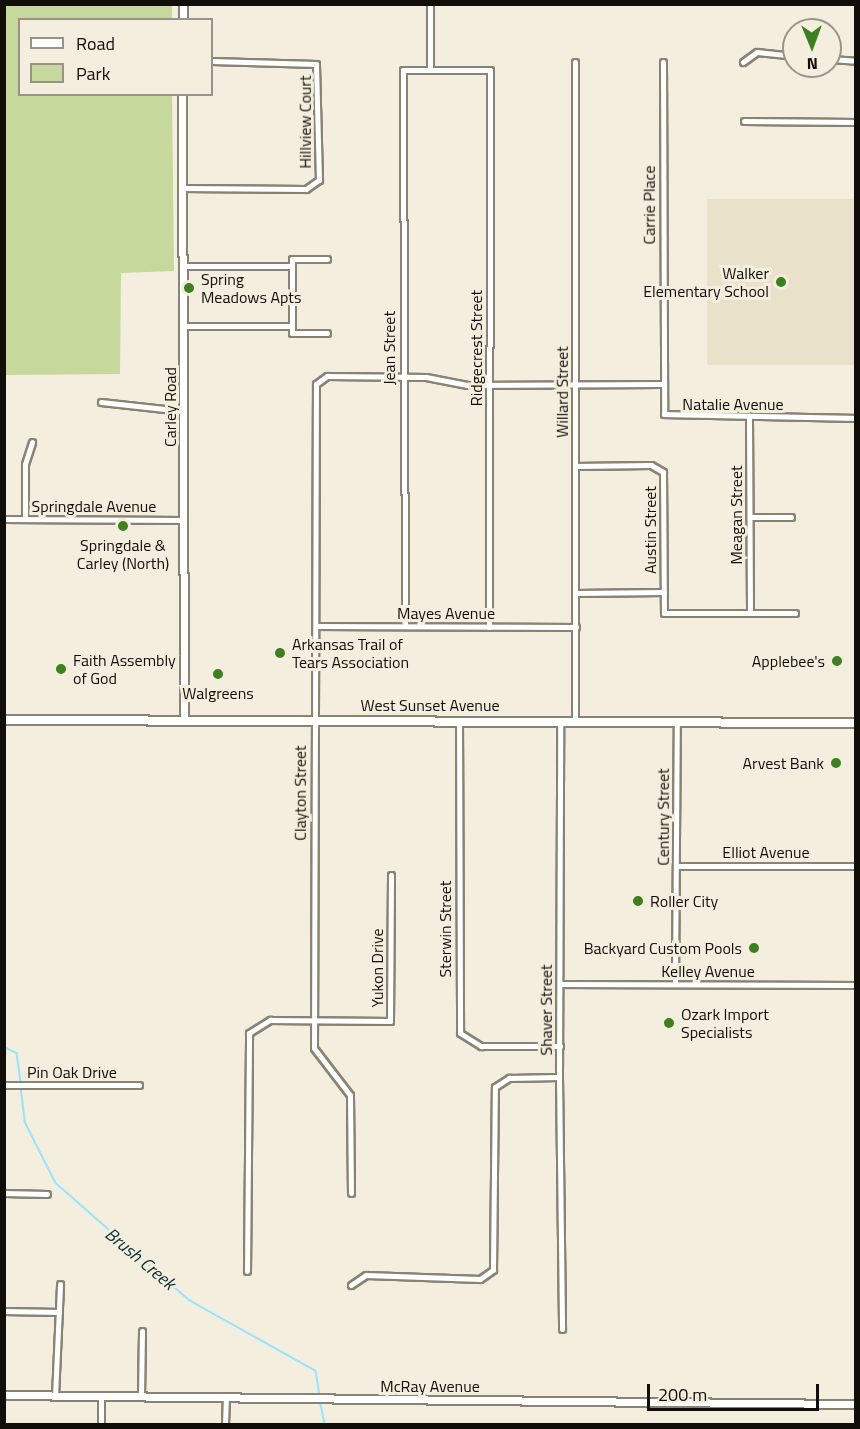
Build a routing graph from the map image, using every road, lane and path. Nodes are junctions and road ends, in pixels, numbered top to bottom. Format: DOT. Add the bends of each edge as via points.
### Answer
graph roads {
  1 [pos="430,4"];
  2 [pos="782,55"];
  3 [pos="213,61"];
  4 [pos="575,62"];
  5 [pos="663,62"];
  6 [pos="743,62"];
  7 [pos="430,70"];
  8 [pos="182,96"];
  9 [pos="744,122"];
  10 [pos="855,122"];
  11 [pos="182,188"];
  12 [pos="327,259"];
  13 [pos="183,266"];
  14 [pos="292,266"];
  15 [pos="183,326"];
  16 [pos="292,326"];
  17 [pos="327,333"];
  18 [pos="403,377"];
  19 [pos="318,380"];
  20 [pos="575,384"];
  21 [pos="662,384"];
  22 [pos="489,385"];
  23 [pos="101,402"];
  24 [pos="183,411"];
  25 [pos="749,417"];
  26 [pos="855,418"];
  27 [pos="32,442"];
  28 [pos="576,466"];
  29 [pos="750,517"];
  30 [pos="791,518"];
  31 [pos="4,519"];
  32 [pos="25,519"];
  33 [pos="184,520"];
  34 [pos="664,592"];
  35 [pos="576,593"];
  36 [pos="750,613"];
  37 [pos="795,613"];
  38 [pos="316,626"];
  39 [pos="405,626"];
  40 [pos="489,627"];
  41 [pos="576,627"];
  42 [pos="4,720"];
  43 [pos="184,720"];
  44 [pos="459,720"];
  45 [pos="315,721"];
  46 [pos="560,722"];
  47 [pos="575,722"];
  48 [pos="677,722"];
  49 [pos="855,723"];
  50 [pos="676,866"];
  51 [pos="855,866"];
  52 [pos="391,876"];
  53 [pos="560,984"];
  54 [pos="675,984"];
  55 [pos="855,985"];
  56 [pos="314,1020"];
  57 [pos="560,1046"];
  58 [pos="559,1077"];
  59 [pos="4,1085"];
  60 [pos="139,1085"];
  61 [pos="4,1193"];
  62 [pos="351,1193"];
  63 [pos="47,1194"];
  64 [pos="247,1271"];
  65 [pos="60,1284"];
  66 [pos="351,1286"];
  67 [pos="4,1311"];
  68 [pos="59,1312"];
  69 [pos="562,1329"];
  70 [pos="142,1331"];
  71 [pos="4,1395"];
  72 [pos="55,1396"];
  73 [pos="101,1396"];
  74 [pos="141,1396"];
  75 [pos="225,1398"];
  76 [pos="855,1404"];
  77 [pos="101,1425"];
  78 [pos="225,1425"];
  1 -- 7 [label="street"];
  2 -- 6 [label="street" via="758,52"];
  3 -- 11 [label="street, Hillview Court" via="316,64 319,180 311,188"];
  4 -- 20 [label="street, Willard Street"];
  5 -- 21 [label="street, Carrie Place"];
  7 -- 18 [label="street, Jean Street" via="403,70"];
  7 -- 22 [label="street, Ridgecrest Street" via="490,70"];
  8 -- 11 [label="street, Carley Road"];
  9 -- 10 [label="street"];
  11 -- 13 [label="street, Carley Road"];
  12 -- 14 [label="street" via="292,259"];
  13 -- 14 [label="street"];
  13 -- 15 [label="street, Carley Road"];
  14 -- 16 [label="street"];
  15 -- 16 [label="street"];
  15 -- 24 [label="street, Carley Road"];
  16 -- 17 [label="street" via="292,333"];
  18 -- 19 [label="street, Natalie Avenue"];
  18 -- 22 [label="street, Natalie Avenue"];
  18 -- 39 [label="street, Jean Street"];
  19 -- 38 [label="street, Clayton Street"];
  20 -- 21 [label="street, Natalie Avenue"];
  20 -- 22 [label="street, Natalie Avenue"];
  20 -- 28 [label="street, Willard Street"];
  21 -- 25 [label="street, Natalie Avenue" via="662,406 668,417"];
  22 -- 40 [label="street, Ridgecrest Street"];
  23 -- 24 [label="street"];
  24 -- 33 [label="street, Carley Road"];
  25 -- 26 [label="street, Natalie Avenue"];
  25 -- 29 [label="street, Meagan Street"];
  27 -- 32 [label="street" via="25,464"];
  28 -- 34 [label="street, Austin Street" via="660,468"];
  28 -- 35 [label="street, Willard Street"];
  29 -- 30 [label="street"];
  29 -- 36 [label="street, Meagan Street"];
  31 -- 32 [label="street, Springdale Avenue"];
  32 -- 33 [label="street, Springdale Avenue"];
  33 -- 43 [label="street, Carley Road"];
  34 -- 35 [label="street"];
  34 -- 36 [label="street" via="664,613"];
  35 -- 41 [label="street, Willard Street"];
  36 -- 37 [label="street"];
  38 -- 39 [label="street, Mayes Avenue"];
  38 -- 45 [label="street, Clayton Street"];
  39 -- 40 [label="street, Mayes Avenue"];
  40 -- 41 [label="street, Mayes Avenue"];
  41 -- 47 [label="street, Willard Street"];
  42 -- 43 [label="highway, West Sunset Avenue"];
  43 -- 45 [label="highway, West Sunset Avenue"];
  44 -- 45 [label="highway, West Sunset Avenue"];
  44 -- 46 [label="highway, West Sunset Avenue"];
  44 -- 57 [label="street, Sterwin Street" via="460,1033 481,1046"];
  45 -- 56 [label="street, Clayton Street"];
  46 -- 47 [label="highway, West Sunset Avenue"];
  46 -- 53 [label="street, Shaver Street"];
  47 -- 48 [label="highway, West Sunset Avenue"];
  48 -- 49 [label="highway, West Sunset Avenue"];
  48 -- 50 [label="street, Century Street"];
  50 -- 51 [label="street, Elliot Avenue"];
  50 -- 54 [label="street, Century Street"];
  52 -- 56 [label="street, Yukon Drive" via="390,1021"];
  53 -- 54 [label="street, Kelley Avenue"];
  53 -- 57 [label="street, Shaver Street"];
  54 -- 55 [label="street, Kelley Avenue"];
  56 -- 62 [label="street, Clayton Street" via="319,1059 350,1095"];
  56 -- 64 [label="street" via="270,1020 249,1033"];
  57 -- 58 [label="street, Shaver Street"];
  58 -- 66 [label="street, Shaver Street" via="509,1078 495,1087 493,1270 488,1277 366,1275"];
  58 -- 69 [label="street"];
  59 -- 60 [label="street, Pin Oak Drive"];
  61 -- 63 [label="street"];
  65 -- 68 [label="street"];
  67 -- 68 [label="street"];
  68 -- 72 [label="street"];
  70 -- 74 [label="street"];
  71 -- 72 [label="street, McRay Avenue"];
  72 -- 73 [label="street, McRay Avenue"];
  73 -- 74 [label="street, McRay Avenue"];
  73 -- 77 [label="street"];
  74 -- 75 [label="street, McRay Avenue"];
  75 -- 76 [label="street, McRay Avenue"];
  75 -- 78 [label="street"];
}
